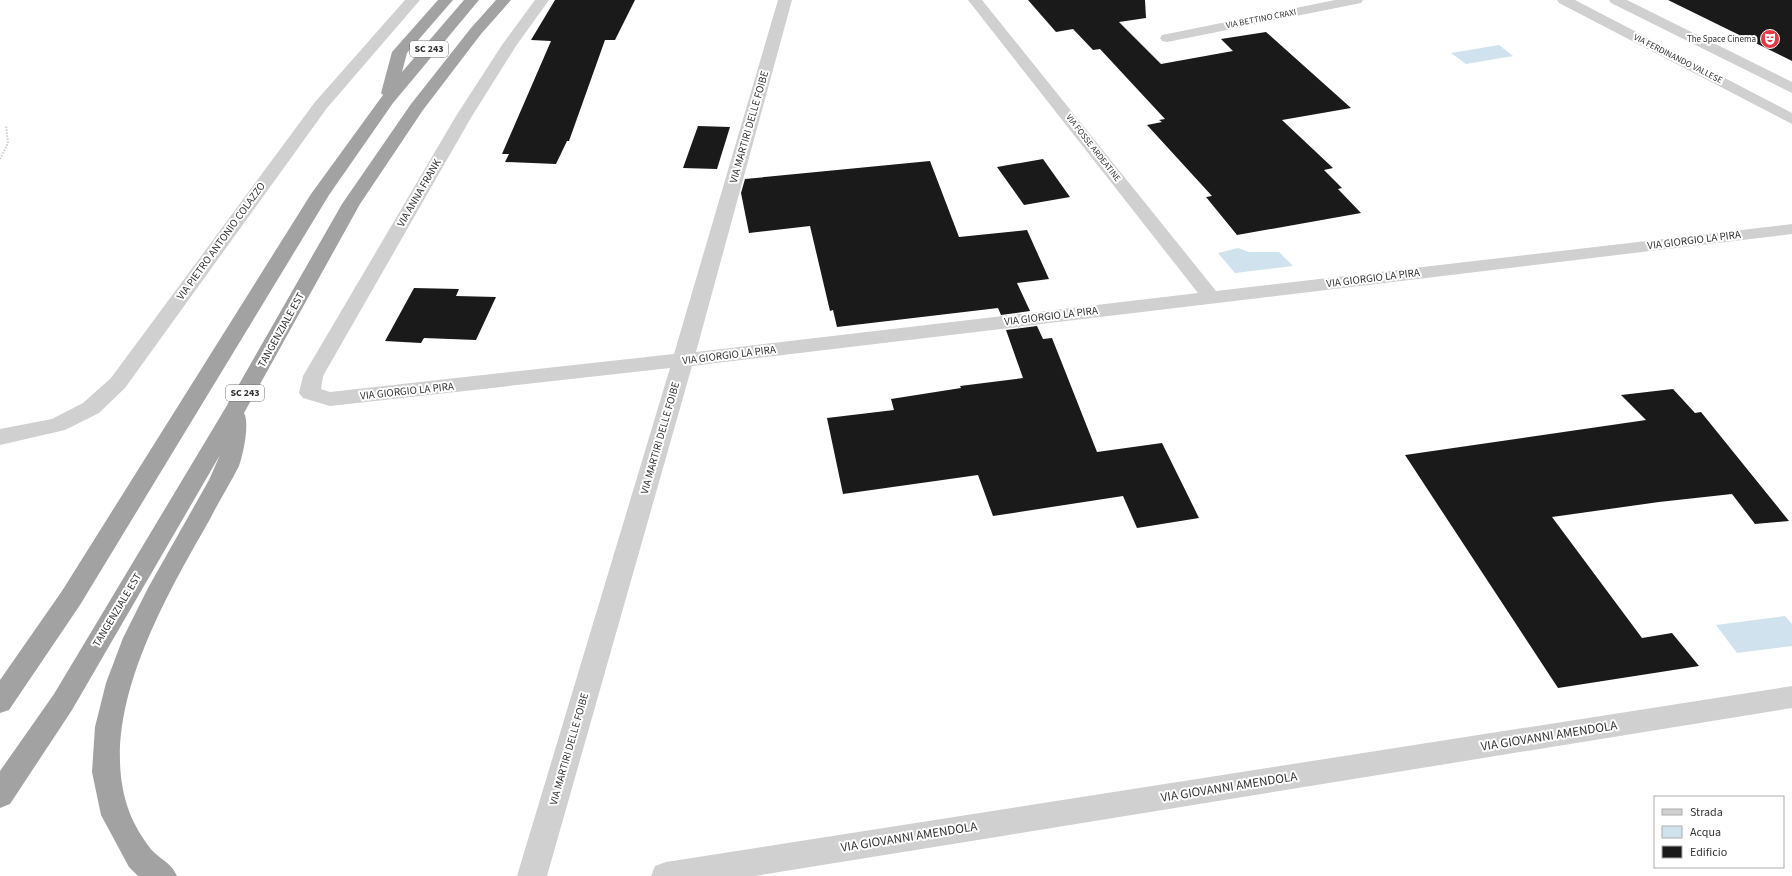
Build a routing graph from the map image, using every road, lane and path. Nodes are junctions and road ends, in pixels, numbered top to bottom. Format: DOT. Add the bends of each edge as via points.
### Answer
graph roads {
  1 [pos="413,0"];
  2 [pos="446,0"];
  3 [pos="472,0"];
  4 [pos="504,0"];
  5 [pos="542,0"];
  6 [pos="785,0"];
  7 [pos="975,0"];
  8 [pos="1356,0"];
  9 [pos="1564,0"];
  10 [pos="1616,0"];
  11 [pos="1167,38"];
  12 [pos="1792,88"];
  13 [pos="387,100"];
  14 [pos="1792,119"];
  15 [pos="6,125"];
  16 [pos="0,159"];
  17 [pos="1792,229"];
  18 [pos="1211,297"];
  19 [pos="683,360"];
  20 [pos="310,393"];
  21 [pos="237,407"];
  22 [pos="0,437"];
  23 [pos="1792,697"];
  24 [pos="0,702"];
  25 [pos="0,795"];
  26 [pos="162,876"];
  27 [pos="532,876"];
  28 [pos="666,876"];
  1 -- 22 [label="street, VIA PIETRO ANTONIO COLAZZO" via="322,105 118,382 91,408 57,425"];
  2 -- 13 [label="highway" via="400,52"];
  3 -- 13 [label="highway, SC 243"];
  4 -- 21 [label="highway, TANGENZIALE EST / SC 243" via="476,31 417,107 351,204"];
  5 -- 20 [label="street, VIA ANNA FRANK" via="518,32 460,123 313,376"];
  6 -- 19 [label="street, VIA MARTIRI DELLE FOIBE"];
  7 -- 18 [label="street, VIA FOSSE ARDEATINE"];
  8 -- 11 [label="street, VIA BETTINO CRAXI"];
  9 -- 14 [label="street, VIA FERDINANDO VALLESE"];
  10 -- 12 [label="lane"];
  13 -- 24 [label="highway, SC 243" via="320,194 71,598"];
  15 -- 16 [label="path" via="9,147"];
  17 -- 18 [label="street, VIA GIORGIO LA PIRA"];
  18 -- 19 [label="street, VIA GIORGIO LA PIRA"];
  19 -- 20 [label="street, VIA GIORGIO LA PIRA" via="330,399"];
  19 -- 27 [label="street, VIA MARTIRI DELLE FOIBE"];
  21 -- 25 [label="highway, TANGENZIALE EST / SC 243" via="63,702"];
  21 -- 26 [label="highway" via="230,458 138,633 118,684 107,730 106,780 115,818 140,858"];
  23 -- 28 [label="street, VIA GIOVANNI AMENDOLA"];
}
